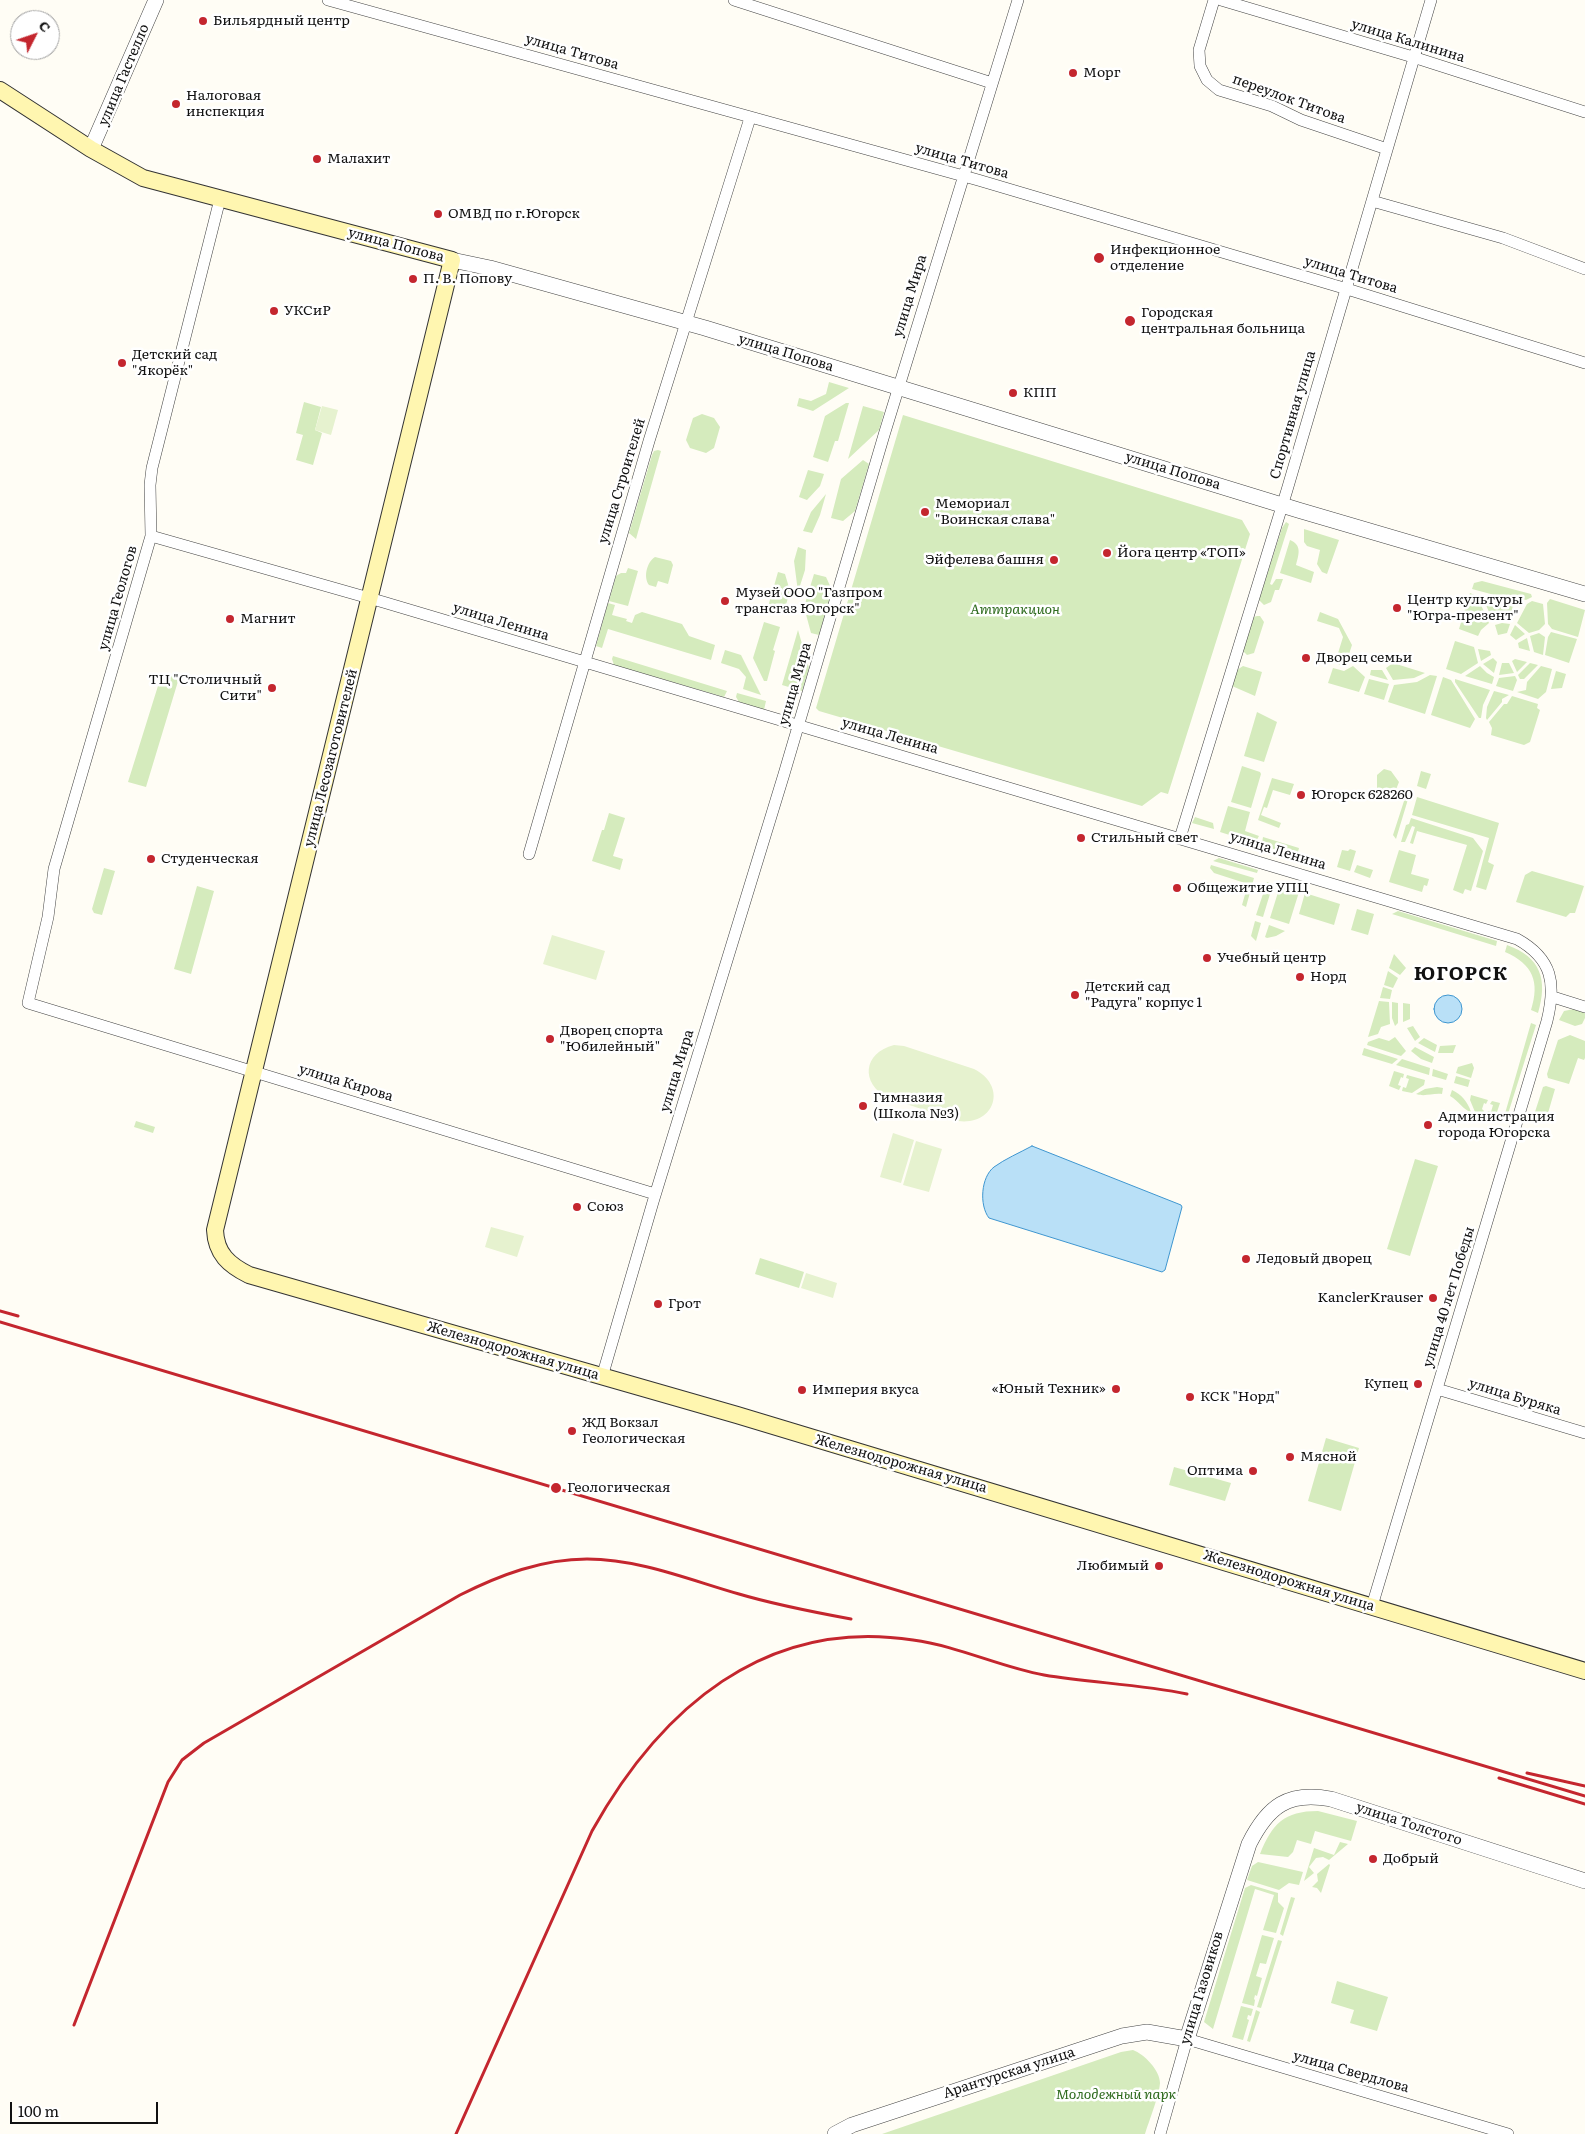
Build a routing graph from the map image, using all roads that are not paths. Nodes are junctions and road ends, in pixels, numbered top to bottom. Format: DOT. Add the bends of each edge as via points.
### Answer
graph roads {
  1 [pos="156,0"];
  2 [pos="328,0"];
  3 [pos="734,0"];
  4 [pos="1018,0"];
  5 [pos="1214,0"];
  6 [pos="1221,0"];
  7 [pos="1431,0"];
  8 [pos="1413,57"];
  9 [pos="992,83"];
  10 [pos="0,90"];
  11 [pos="1585,112"];
  12 [pos="750,118"];
  13 [pos="91,149"];
  14 [pos="1386,149"];
  15 [pos="963,176"];
  16 [pos="220,199"];
  17 [pos="1372,201"];
  18 [pos="452,260"];
  19 [pos="1585,269"];
  20 [pos="1347,288"];
  21 [pos="686,322"];
  22 [pos="1585,363"];
  23 [pos="899,386"];
  24 [pos="1282,505"];
  25 [pos="151,536"];
  26 [pos="1585,594"];
  27 [pos="370,599"];
  28 [pos="584,662"];
  29 [pos="798,726"];
  30 [pos="1180,838"];
  31 [pos="529,854"];
  32 [pos="1553,997"];
  33 [pos="28,1003"];
  34 [pos="1585,1007"];
  35 [pos="254,1071"];
  36 [pos="656,1194"];
  37 [pos="221,1254"];
  38 [pos="602,1377"];
  39 [pos="1437,1388"];
  40 [pos="1585,1433"];
  41 [pos="1372,1606"];
  42 [pos="1585,1671"];
  43 [pos="1249,1844"];
  44 [pos="1585,1881"];
  45 [pos="1187,2039"];
  46 [pos="834,2134"];
  47 [pos="1160,2134"];
  48 [pos="1508,2134"];
  1 -- 13 [label="street, улица Гастелло"];
  2 -- 12 [label="street, улица Титова"];
  3 -- 9 [label="street"];
  4 -- 9 [label="street, улица Мира"];
  5 -- 14 [label="street, переулок Титова" via="1199,50 1200,66 1207,80 1219,90 1272,106 1301,120"];
  6 -- 8 [label="street, улица Калинина"];
  7 -- 8 [label="street, Спортивная улица"];
  8 -- 11 [label="street, улица Калинина"];
  8 -- 14 [label="street, Спортивная улица"];
  9 -- 15 [label="street, улица Мира"];
  10 -- 13 [label="main road, улица Попова"];
  12 -- 15 [label="street, улица Титова"];
  12 -- 21 [label="street, улица Строителей"];
  13 -- 16 [label="main road, улица Попова" via="143,178"];
  14 -- 17 [label="street, Спортивная улица"];
  15 -- 20 [label="street, улица Титова"];
  15 -- 23 [label="street, улица Мира"];
  16 -- 18 [label="main road, улица Попова"];
  16 -- 25 [label="street, улица Геологов" via="152,468"];
  17 -- 19 [label="street" via="1503,238"];
  17 -- 20 [label="street, Спортивная улица"];
  18 -- 21 [label="street, улица Попова"];
  18 -- 27 [label="main road, улица Лесозаготовителей"];
  20 -- 22 [label="street, улица Титова"];
  20 -- 24 [label="street, Спортивная улица"];
  21 -- 23 [label="street, улица Попова"];
  21 -- 28 [label="street, улица Строителей"];
  23 -- 24 [label="street, улица Попова"];
  23 -- 29 [label="street, улица Мира"];
  24 -- 26 [label="street, улица Попова"];
  24 -- 30 [label="street, Спортивная улица"];
  25 -- 27 [label="street, улица Ленина"];
  25 -- 33 [label="street, улица Геологов" via="54,869 48,917"];
  27 -- 28 [label="street, улица Ленина"];
  27 -- 35 [label="main road, улица Лесозаготовителей"];
  28 -- 29 [label="street, улица Ленина"];
  28 -- 31 [label="street, улица Строителей"];
  29 -- 30 [label="street, улица Ленина"];
  29 -- 36 [label="street, улица Мира"];
  30 -- 32 [label="street, улица Ленина" via="1517,939 1534,950 1544,962 1552,980"];
  32 -- 34 [label="street"];
  32 -- 39 [label="street, улица 40 лет Победы"];
  33 -- 35 [label="street, улица Кирова"];
  35 -- 36 [label="street, улица Кирова"];
  35 -- 37 [label="main road, улица Лесозаготовителей" via="215,1230"];
  36 -- 38 [label="street, улица Мира"];
  37 -- 38 [label="main road, Железнодорожная улица" via="228,1263 249,1275"];
  38 -- 41 [label="main road, Железнодорожная улица"];
  39 -- 40 [label="street, улица Буряка"];
  39 -- 41 [label="street, улица 40 лет Победы"];
  41 -- 42 [label="main road, Железнодорожная улица"];
  43 -- 44 [label="street, улица Толстого" via="1264,1820 1281,1804 1304,1796 1315,1796"];
  43 -- 45 [label="street, улица Газовиков"];
  45 -- 46 [label="street, Арантурская улица" via="1147,2032 1122,2036 852,2125"];
  45 -- 47 [label="street, улица Газовиков"];
  45 -- 48 [label="street, улица Свердлова"];
}
